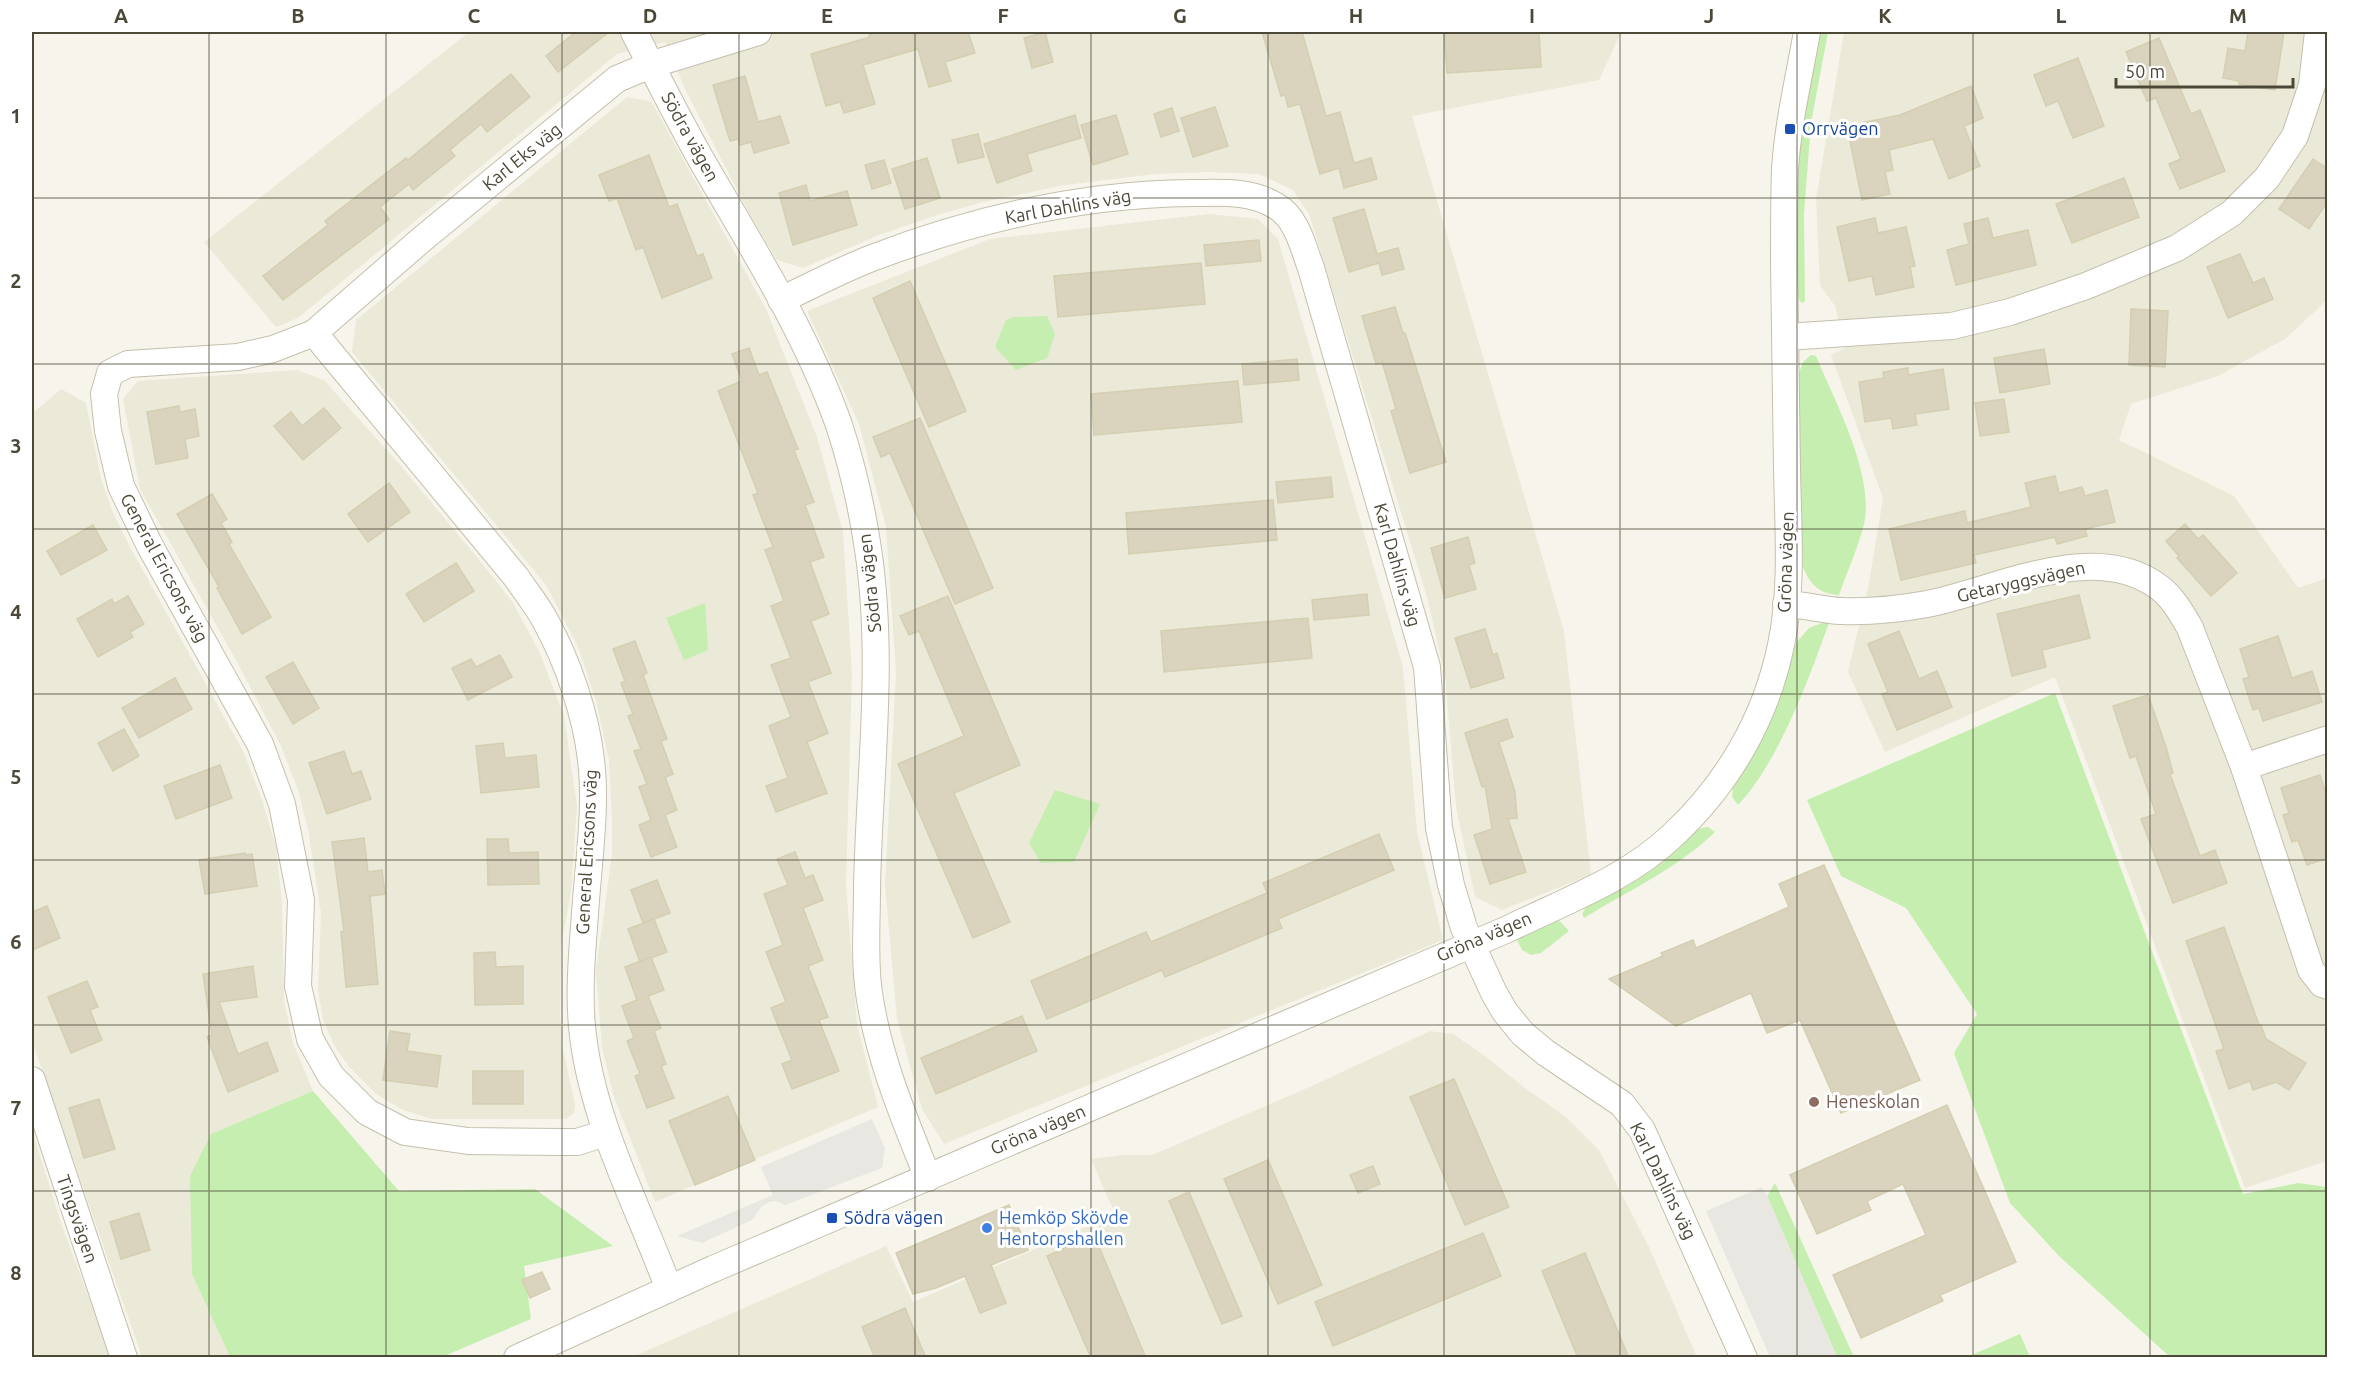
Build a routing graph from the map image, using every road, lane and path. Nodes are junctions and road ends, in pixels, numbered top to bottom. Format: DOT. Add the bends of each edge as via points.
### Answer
graph roads {
  1 [pos="634,32"];
  2 [pos="758,32"];
  3 [pos="1807,32"];
  4 [pos="2318,32"];
  5 [pos="650,65"];
  6 [pos="781,300"];
  7 [pos="314,333"];
  8 [pos="1786,337"];
  9 [pos="1786,604"];
  10 [pos="2328,739"];
  11 [pos="2244,767"];
  12 [pos="1471,945"];
  13 [pos="2328,986"];
  14 [pos="32,1080"];
  15 [pos="606,1132"];
  16 [pos="928,1178"];
  17 [pos="669,1289"];
  18 [pos="124,1358"];
  19 [pos="517,1358"];
  20 [pos="1744,1358"];
  1 -- 5 [label="street, Södra vägen"];
  2 -- 5 [label="street, Karl Eks väg"];
  3 -- 8 [label="street, Gröna vägen" via="1785,169"];
  4 -- 8 [label="street" via="2312,86 2290,143 2267,178 2232,213 2177,248 2076,290 1952,326"];
  5 -- 6 [label="street, Södra vägen"];
  5 -- 7 [label="street, Karl Eks väg" via="617,79"];
  6 -- 12 [label="street, Karl Dahlins väg" via="872,258 955,229 1084,200 1156,193 1234,193 1248,194 1282,210 1296,227 1311,268 1427,667 1439,828 1451,885"];
  6 -- 16 [label="street, Södra vägen" via="816,368 839,425 868,550 877,661 868,846 868,992 883,1057"];
  7 -- 15 [label="street, General Ericsons väg" via="516,577 546,621 565,661 591,760 592,806 580,989 589,1077"];
  7 -- 15 [label="street, General Ericsons väg" via="273,349 237,357 128,364 110,373 104,394 121,486 260,744 282,804 301,900 298,986 310,1039 331,1076 367,1112 405,1132 468,1141 564,1142 577,1142"];
  8 -- 9 [label="street, Gröna vägen"];
  9 -- 11 [label="street, Getaryggsvägen" via="1841,611 1896,608 1928,604 2075,566 2109,566 2136,573 2161,589 2190,628"];
  9 -- 12 [label="street, Gröna vägen" via="1782,643 1758,720 1705,802 1673,836 1634,866 1596,888"];
  10 -- 11 [label="street"];
  11 -- 13 [label="street, Getaryggsvägen" via="2311,970"];
  12 -- 16 [label="street, Gröna vägen"];
  12 -- 20 [label="street, Karl Dahlins väg" via="1505,1012 1523,1034 1622,1104 1642,1130"];
  14 -- 18 [label="street, Tingsvägen"];
  15 -- 17 [label="street, General Ericsons väg"];
  16 -- 17 [label="street, Gröna vägen"];
  17 -- 19 [label="street, Gröna vägen"];
}
